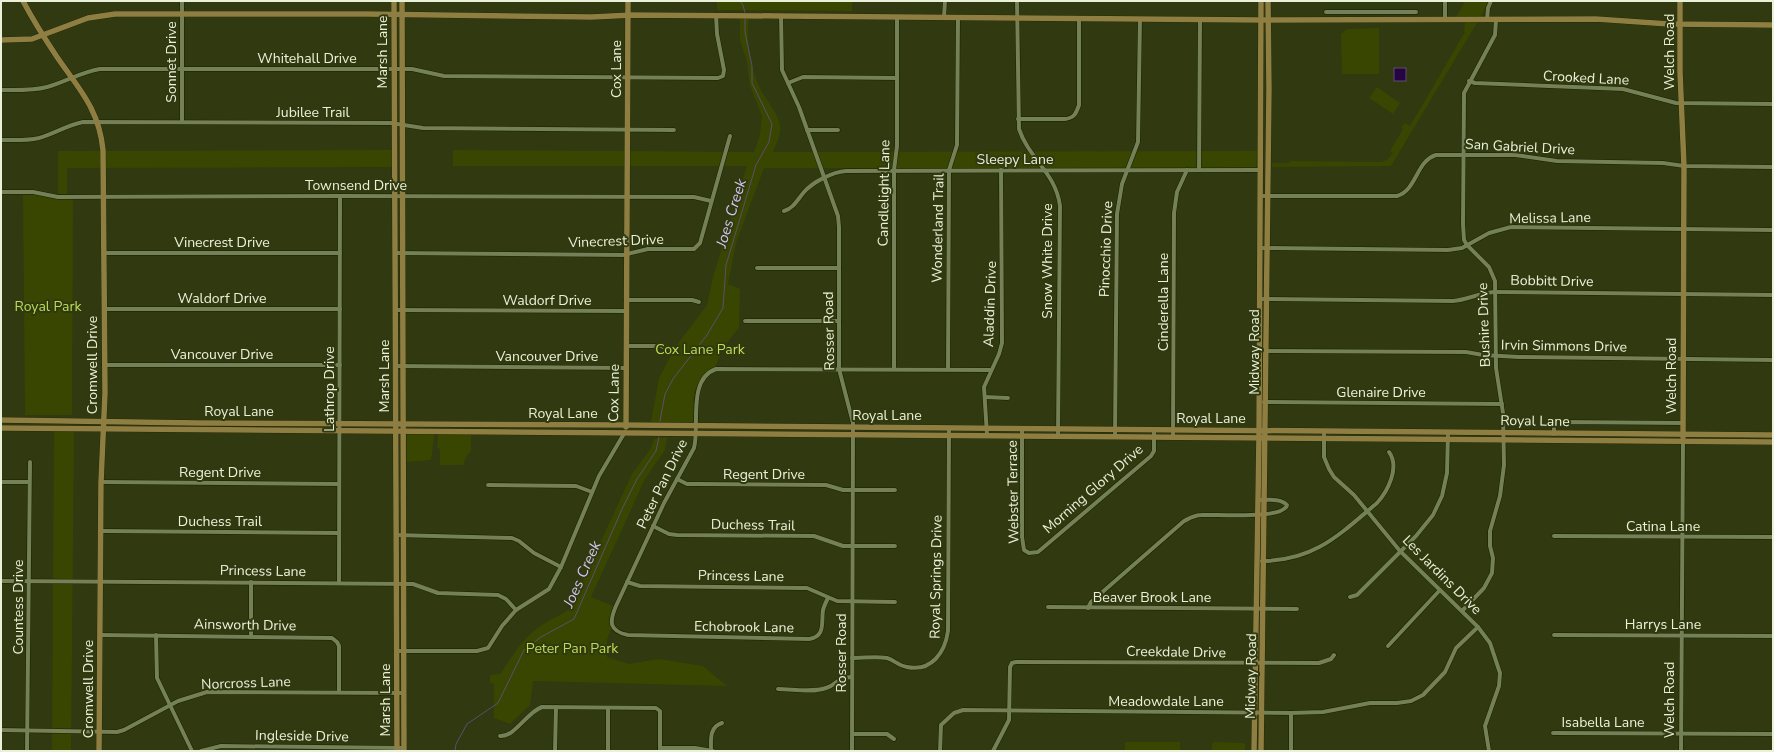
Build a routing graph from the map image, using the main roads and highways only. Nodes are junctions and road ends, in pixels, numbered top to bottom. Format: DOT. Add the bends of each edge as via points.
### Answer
graph roads {
  1 [pos="23,1"];
  2 [pos="394,1"];
  3 [pos="402,1"];
  4 [pos="628,1"];
  5 [pos="1261,1"];
  6 [pos="1268,1"];
  7 [pos="1680,1"];
  8 [pos="394,14"];
  9 [pos="402,14"];
  10 [pos="627,15"];
  11 [pos="1261,20"];
  12 [pos="1268,20"];
  13 [pos="1681,24"];
  14 [pos="1773,25"];
  15 [pos="43,36"];
  16 [pos="1,40"];
  17 [pos="1263,248"];
  18 [pos="1263,299"];
  19 [pos="1,420"];
  20 [pos="104,421"];
  21 [pos="199,423"];
  22 [pos="396,423"];
  23 [pos="404,423"];
  24 [pos="485,424"];
  25 [pos="572,425"];
  26 [pos="626,425"];
  27 [pos="1,428"];
  28 [pos="103,428"];
  29 [pos="199,430"];
  30 [pos="404,430"];
  31 [pos="1209,430"];
  32 [pos="1262,430"];
  33 [pos="396,431"];
  34 [pos="485,431"];
  35 [pos="572,432"];
  36 [pos="625,432"];
  37 [pos="1115,432"];
  38 [pos="1173,433"];
  39 [pos="1683,434"];
  40 [pos="1773,435"];
  41 [pos="1209,436"];
  42 [pos="1554,437"];
  43 [pos="1262,438"];
  44 [pos="1683,442"];
  45 [pos="1773,442"];
  46 [pos="396,502"];
  47 [pos="404,502"];
  48 [pos="397,750"];
  49 [pos="404,750"];
  50 [pos="99,751"];
  51 [pos="1254,751"];
  52 [pos="1261,751"];
  1 -- 15 [label="main road, Cromwell Drive"];
  2 -- 8 [label="main road, Marsh Lane"];
  3 -- 9 [label="main road, Marsh Lane"];
  4 -- 10 [label="main road, Cox Lane"];
  5 -- 11 [label="main road, Midway Road"];
  6 -- 12 [label="main road, Midway Road"];
  7 -- 13 [label="main road, Welch Road"];
  8 -- 9 [label="main road"];
  8 -- 15 [label="main road" via="106,15 79,21"];
  8 -- 22 [label="main road, Marsh Lane"];
  9 -- 10 [label="main road" via="592,17"];
  9 -- 23 [label="main road, Marsh Lane"];
  10 -- 11 [label="main road"];
  10 -- 26 [label="main road, Cox Lane"];
  11 -- 12 [label="main road"];
  11 -- 17 [label="main road, Midway Road" via="1260,196"];
  12 -- 13 [label="main road" via="1596,19"];
  12 -- 17 [label="main road, Midway Road" via="1268,196"];
  13 -- 14 [label="main road"];
  13 -- 39 [label="main road, Welch Road" via="1684,166"];
  15 -- 16 [label="main road"];
  15 -- 20 [label="main road, Cromwell Drive" via="88,100 97,122 103,150"];
  17 -- 18 [label="main road, Midway Road"];
  18 -- 32 [label="main road, Midway Road" via="1259,402"];
  18 -- 32 [label="main road, Midway Road" via="1266,402"];
  19 -- 20 [label="main road, Royal Lane"];
  20 -- 21 [label="main road, Royal Lane"];
  20 -- 28 [label="main road, Cromwell Drive"];
  21 -- 22 [label="main road, Royal Lane"];
  21 -- 29 [label="main road"];
  22 -- 23 [label="main road, Royal Lane"];
  22 -- 33 [label="main road, Marsh Lane"];
  23 -- 24 [label="main road, Royal Lane"];
  23 -- 30 [label="main road, Marsh Lane"];
  24 -- 25 [label="main road, Royal Lane"];
  24 -- 34 [label="main road"];
  25 -- 26 [label="main road, Royal Lane"];
  25 -- 35 [label="main road"];
  26 -- 36 [label="main road, Cox Lane"];
  26 -- 37 [label="main road, Royal Lane" via="1022,428"];
  27 -- 28 [label="main road, Royal Lane"];
  28 -- 29 [label="main road, Royal Lane"];
  28 -- 50 [label="main road, Cromwell Drive"];
  29 -- 33 [label="main road, Royal Lane"];
  30 -- 33 [label="main road, Royal Lane"];
  30 -- 34 [label="main road, Royal Lane"];
  30 -- 47 [label="main road, Marsh Lane"];
  31 -- 32 [label="main road, Royal Lane"];
  31 -- 38 [label="main road, Royal Lane"];
  31 -- 41 [label="main road"];
  32 -- 42 [label="main road, Royal Lane" via="1503,433"];
  32 -- 43 [label="main road, Midway Road"];
  33 -- 46 [label="main road, Marsh Lane"];
  34 -- 35 [label="main road, Royal Lane"];
  35 -- 36 [label="main road, Royal Lane"];
  36 -- 37 [label="main road, Royal Lane" via="1058,436"];
  37 -- 38 [label="main road, Royal Lane" via="1154,430"];
  37 -- 38 [label="main road, Royal Lane" via="1154,437"];
  38 -- 41 [label="main road, Royal Lane"];
  39 -- 40 [label="main road, Royal Lane"];
  39 -- 42 [label="main road, Royal Lane"];
  39 -- 44 [label="main road, Welch Road"];
  41 -- 43 [label="main road, Royal Lane"];
  42 -- 43 [label="main road, Royal Lane" via="1503,440"];
  42 -- 44 [label="main road, Royal Lane"];
  43 -- 51 [label="main road, Midway Road" via="1258,500"];
  43 -- 52 [label="main road, Midway Road" via="1265,514"];
  44 -- 45 [label="main road, Royal Lane"];
  46 -- 47 [label="main road"];
  46 -- 48 [label="main road, Marsh Lane"];
  47 -- 49 [label="main road, Marsh Lane"];
}
